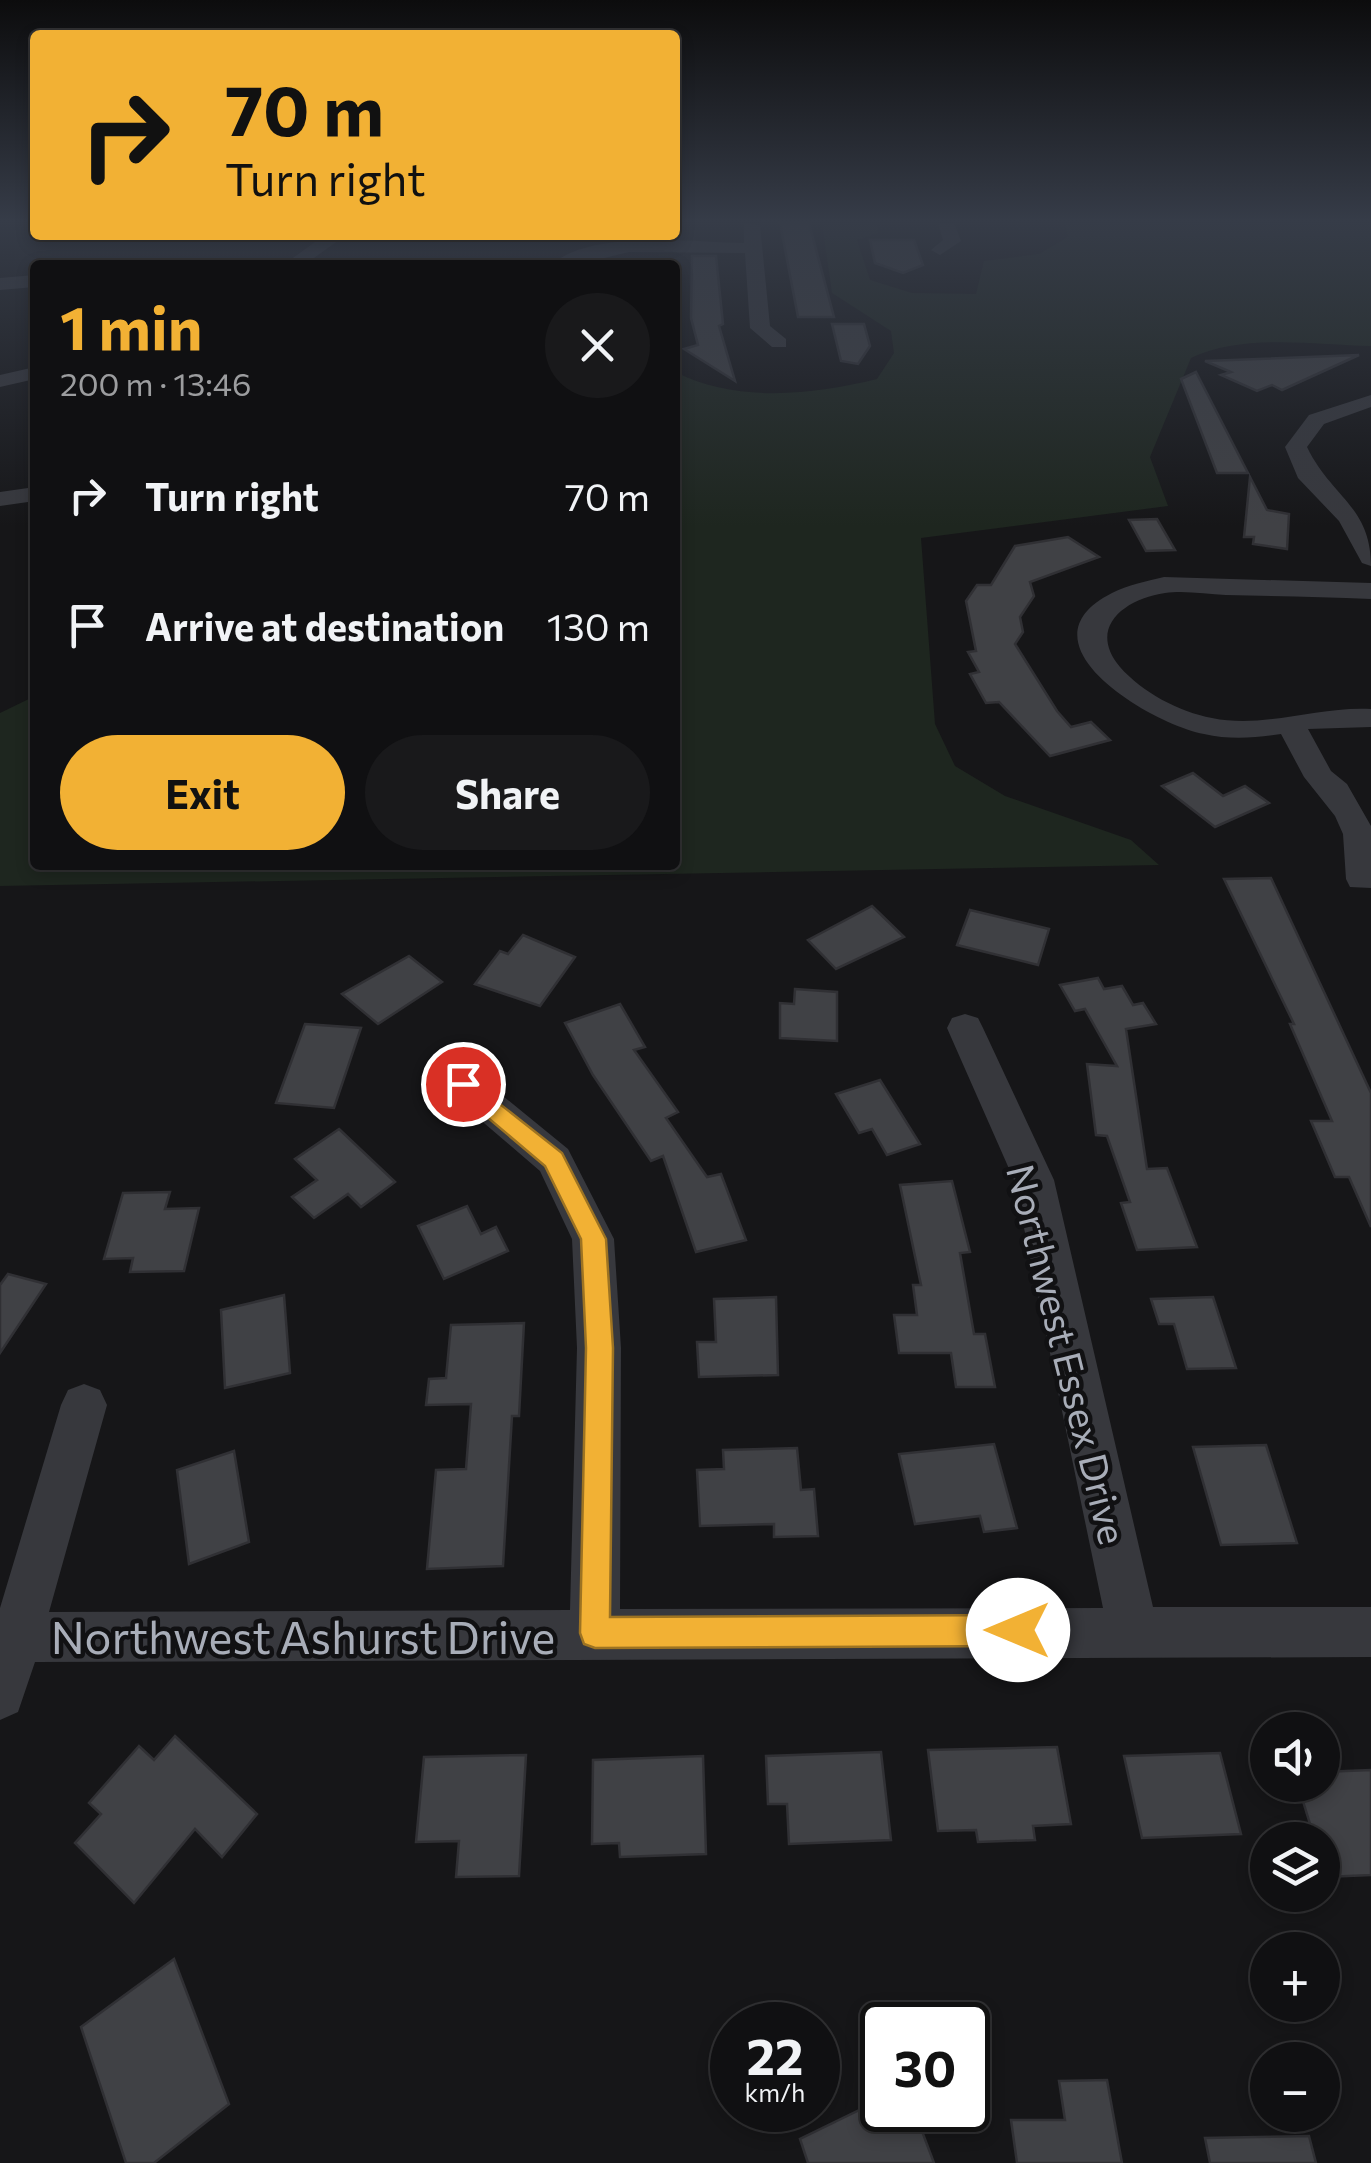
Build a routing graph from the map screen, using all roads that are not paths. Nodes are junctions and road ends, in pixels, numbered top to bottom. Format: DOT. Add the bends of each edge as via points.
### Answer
graph roads {
  1 [pos="760,324"];
  2 [pos="779,342"];
  3 [pos="30,373"];
  4 [pos="0,381"];
  5 [pos="1371,401"];
  6 [pos="30,495"];
  7 [pos="0,499"];
  8 [pos="1371,558"];
  9 [pos="1371,591"];
  10 [pos="1371,718"];
  11 [pos="1290,723"];
  12 [pos="1371,730"];
  13 [pos="1367,889"];
  14 [pos="965,1028"];
  15 [pos="463,1084"];
  16 [pos="84,1405"];
  17 [pos="1133,1630"];
  18 [pos="1371,1632"];
  19 [pos="595,1633"];
  20 [pos="15,1637"];
  21 [pos="0,1694"];
  1 -- 2 [label="street"];
  3 -- 4 [label="street"];
  5 -- 8 [label="street" via="1324,414 1299,438 1298,456 1349,518"];
  6 -- 7 [label="street"];
  9 -- 11 [label="street" via="1164,585 1108,604 1090,624 1091,651 1122,686 1170,714 1244,731"];
  10 -- 11 [label="street" via="1310,716"];
  11 -- 12 [label="street" via="1318,731"];
  11 -- 13 [label="street" via="1319,777 1324,815"];
  14 -- 17 [label="street, Northwest Essex Drive" via="1034,1180"];
  15 -- 19 [label="street" via="554,1160 593,1239 599,1348"];
  16 -- 20 [label="street"];
  17 -- 18 [label="street, Northwest Ashurst Drive"];
  17 -- 19 [label="street, Northwest Ashurst Drive"];
  19 -- 20 [label="street, Northwest Ashurst Drive"];
  20 -- 21 [label="street"];
}
